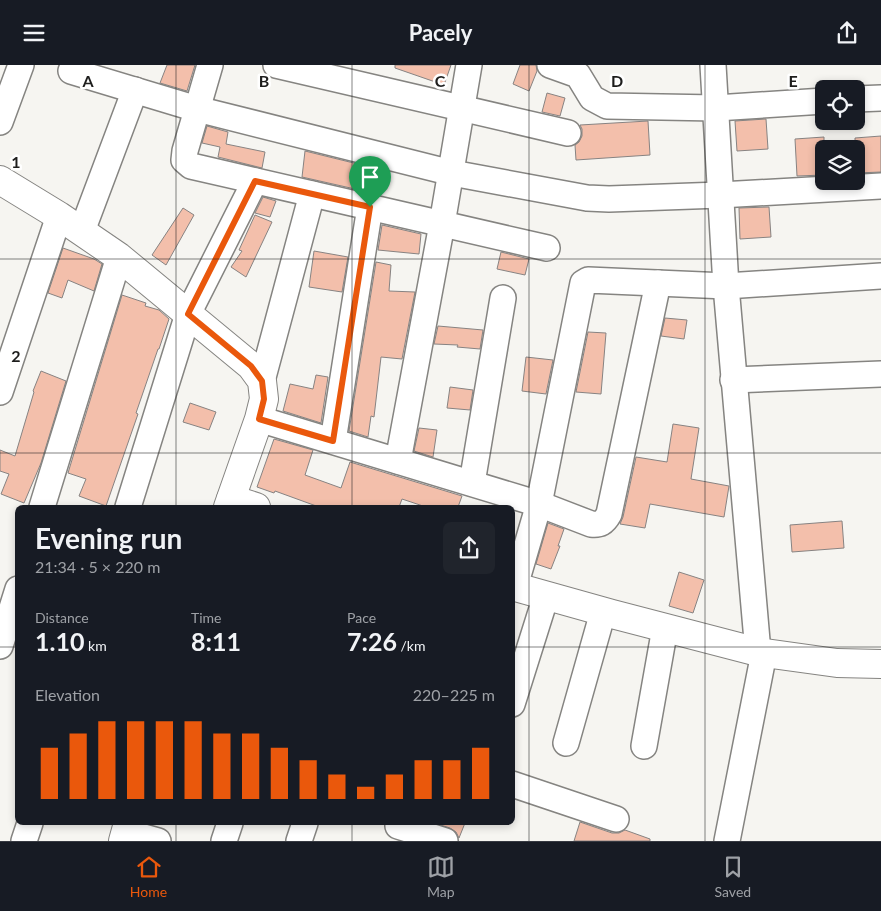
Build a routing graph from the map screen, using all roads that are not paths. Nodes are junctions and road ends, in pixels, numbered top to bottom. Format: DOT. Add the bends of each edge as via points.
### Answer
graph roads {
  1 [pos="21,65"];
  2 [pos="210,65"];
  3 [pos="276,65"];
  4 [pos="469,65"];
  5 [pos="550,65"];
  6 [pos="713,65"];
  7 [pos="71,71"];
  8 [pos="135,90"];
  9 [pos="881,98"];
  10 [pos="865,99"];
  11 [pos="815,102"];
  12 [pos="462,108"];
  13 [pos="716,108"];
  14 [pos="197,109"];
  15 [pos="0,122"];
  16 [pos="568,133"];
  17 [pos="452,173"];
  18 [pos="0,180"];
  19 [pos="255,181"];
  20 [pos="881,186"];
  21 [pos="312,194"];
  22 [pos="720,195"];
  23 [pos="370,207"];
  24 [pos="59,216"];
  25 [pos="442,224"];
  26 [pos="82,231"];
  27 [pos="547,248"];
  28 [pos="119,257"];
  29 [pos="881,276"];
  30 [pos="658,283"];
  31 [pos="726,286"];
  32 [pos="503,298"];
  33 [pos="188,314"];
  34 [pos="881,374"];
  35 [pos="262,381"];
  36 [pos="733,381"];
  37 [pos="0,393"];
  38 [pos="259,419"];
  39 [pos="333,441"];
  40 [pos="398,461"];
  41 [pos="472,483"];
  42 [pos="539,504"];
  43 [pos="43,505"];
  44 [pos="129,505"];
  45 [pos="238,505"];
  46 [pos="515,583"];
  47 [pos="515,586"];
  48 [pos="546,596"];
  49 [pos="15,599"];
  50 [pos="603,612"];
  51 [pos="665,628"];
  52 [pos="0,647"];
  53 [pos="0,651"];
  54 [pos="761,652"];
  55 [pos="15,655"];
  56 [pos="881,664"];
  57 [pos="515,694"];
  58 [pos="566,743"];
  59 [pos="644,746"];
  60 [pos="515,785"];
  61 [pos="616,819"];
  62 [pos="29,825"];
  63 [pos="229,825"];
  64 [pos="304,825"];
  65 [pos="397,830"];
  66 [pos="126,832"];
  67 [pos="24,841"];
  68 [pos="158,841"];
  69 [pos="224,841"];
  70 [pos="300,841"];
  71 [pos="445,841"];
  72 [pos="727,841"];
  1 -- 15 [label="street"];
  2 -- 14 [label="street"];
  3 -- 12 [label="street"];
  4 -- 12 [label="street"];
  5 -- 13 [label="street" via="578,75 592,98 607,106"];
  6 -- 13 [label="street"];
  7 -- 8 [label="street"];
  8 -- 14 [label="street"];
  8 -- 26 [label="street"];
  9 -- 10 [label="street"];
  11 -- 13 [label="street"];
  12 -- 16 [label="street"];
  12 -- 17 [label="street"];
  13 -- 22 [label="street"];
  14 -- 17 [label="street"];
  14 -- 19 [label="street" via="184,160 191,165"];
  17 -- 22 [label="street" via="587,198"];
  17 -- 25 [label="street"];
  18 -- 24 [label="street"];
  19 -- 21 [label="street"];
  19 -- 33 [label="street"];
  20 -- 22 [label="street"];
  21 -- 23 [label="street"];
  21 -- 35 [label="street"];
  22 -- 31 [label="street"];
  23 -- 25 [label="street"];
  23 -- 39 [label="street"];
  24 -- 26 [label="street"];
  24 -- 37 [label="street"];
  25 -- 27 [label="street"];
  25 -- 40 [label="street"];
  26 -- 28 [label="street"];
  28 -- 33 [label="street"];
  28 -- 43 [label="street"];
  29 -- 31 [label="street"];
  30 -- 31 [label="street"];
  30 -- 42 [label="street" via="588,280 583,283"];
  30 -- 42 [label="street" via="609,515 598,525 591,524"];
  31 -- 36 [label="street"];
  32 -- 41 [label="street"];
  33 -- 35 [label="street" via="251,366"];
  33 -- 44 [label="street"];
  34 -- 36 [label="street"];
  35 -- 38 [label="street" via="264,399"];
  36 -- 54 [label="street"];
  38 -- 39 [label="street"];
  38 -- 45 [label="street"];
  39 -- 40 [label="street"];
  40 -- 41 [label="street"];
  41 -- 42 [label="street"];
  42 -- 46 [label="street"];
  47 -- 48 [label="street"];
  48 -- 50 [label="street"];
  48 -- 57 [label="street"];
  49 -- 52 [label="street"];
  50 -- 51 [label="street"];
  50 -- 58 [label="street"];
  51 -- 54 [label="street"];
  51 -- 59 [label="street"];
  53 -- 55 [label="street"];
  54 -- 56 [label="street" via="837,663"];
  54 -- 72 [label="street"];
  60 -- 61 [label="street"];
  62 -- 67 [label="street"];
  63 -- 69 [label="street"];
  64 -- 70 [label="street"];
  65 -- 71 [label="street"];
  66 -- 68 [label="street"];
}
